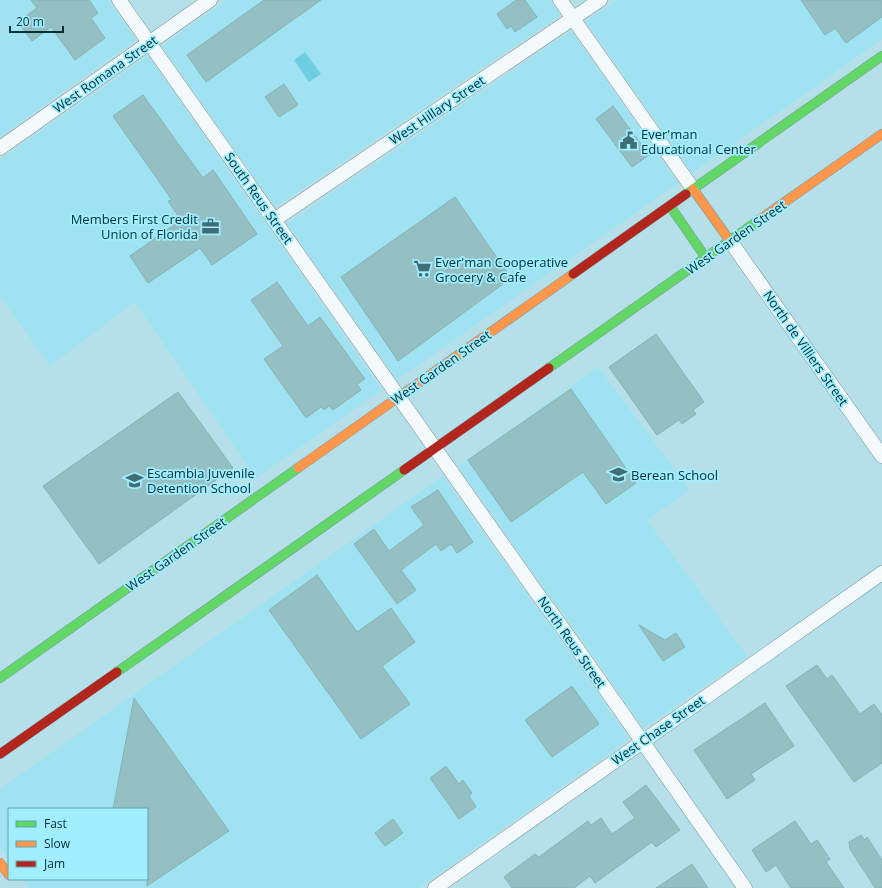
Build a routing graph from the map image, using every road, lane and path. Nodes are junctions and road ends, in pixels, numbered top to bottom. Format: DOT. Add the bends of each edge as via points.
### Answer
graph roads {
  1 [pos="119,0"];
  2 [pos="210,0"];
  3 [pos="560,0"];
  4 [pos="600,0"];
  5 [pos="573,18"];
  6 [pos="149,43"];
  7 [pos="882,56"];
  8 [pos="882,134"];
  9 [pos="0,148"];
  10 [pos="693,190"];
  11 [pos="670,206"];
  12 [pos="274,220"];
  13 [pos="730,241"];
  14 [pos="706,258"];
  15 [pos="398,397"];
  16 [pos="434,448"];
  17 [pos="882,456"];
  18 [pos="882,574"];
  19 [pos="0,678"];
  20 [pos="642,742"];
  21 [pos="0,754"];
  22 [pos="0,862"];
  23 [pos="8,874"];
  24 [pos="435,888"];
  25 [pos="745,888"];
  1 -- 6 [label="street, South Reus Street"];
  2 -- 6 [label="street, West Romana Street"];
  3 -- 5 [label="street"];
  4 -- 5 [label="street, West Hillary Street"];
  5 -- 10 [label="street"];
  5 -- 12 [label="street, West Hillary Street"];
  6 -- 9 [label="street, West Romana Street"];
  6 -- 12 [label="street, South Reus Street"];
  7 -- 10 [label="main road, West Garden Street"];
  8 -- 13 [label="main road, West Garden Street"];
  10 -- 11 [label="main road, West Garden Street"];
  10 -- 13 [label="main road"];
  11 -- 14 [label="main road"];
  11 -- 15 [label="main road, West Garden Street"];
  12 -- 15 [label="street, South Reus Street"];
  13 -- 14 [label="main road, West Garden Street"];
  13 -- 17 [label="street, North de Villiers Street"];
  14 -- 16 [label="main road, West Garden Street"];
  15 -- 16 [label="street, North Reus Street"];
  15 -- 19 [label="main road, West Garden Street"];
  16 -- 20 [label="street, North Reus Street"];
  16 -- 21 [label="main road, West Garden Street"];
  18 -- 20 [label="street, West Chase Street"];
  20 -- 24 [label="street, West Chase Street"];
  20 -- 25 [label="street, North Reus Street"];
  22 -- 23 [label="main road"];
}
